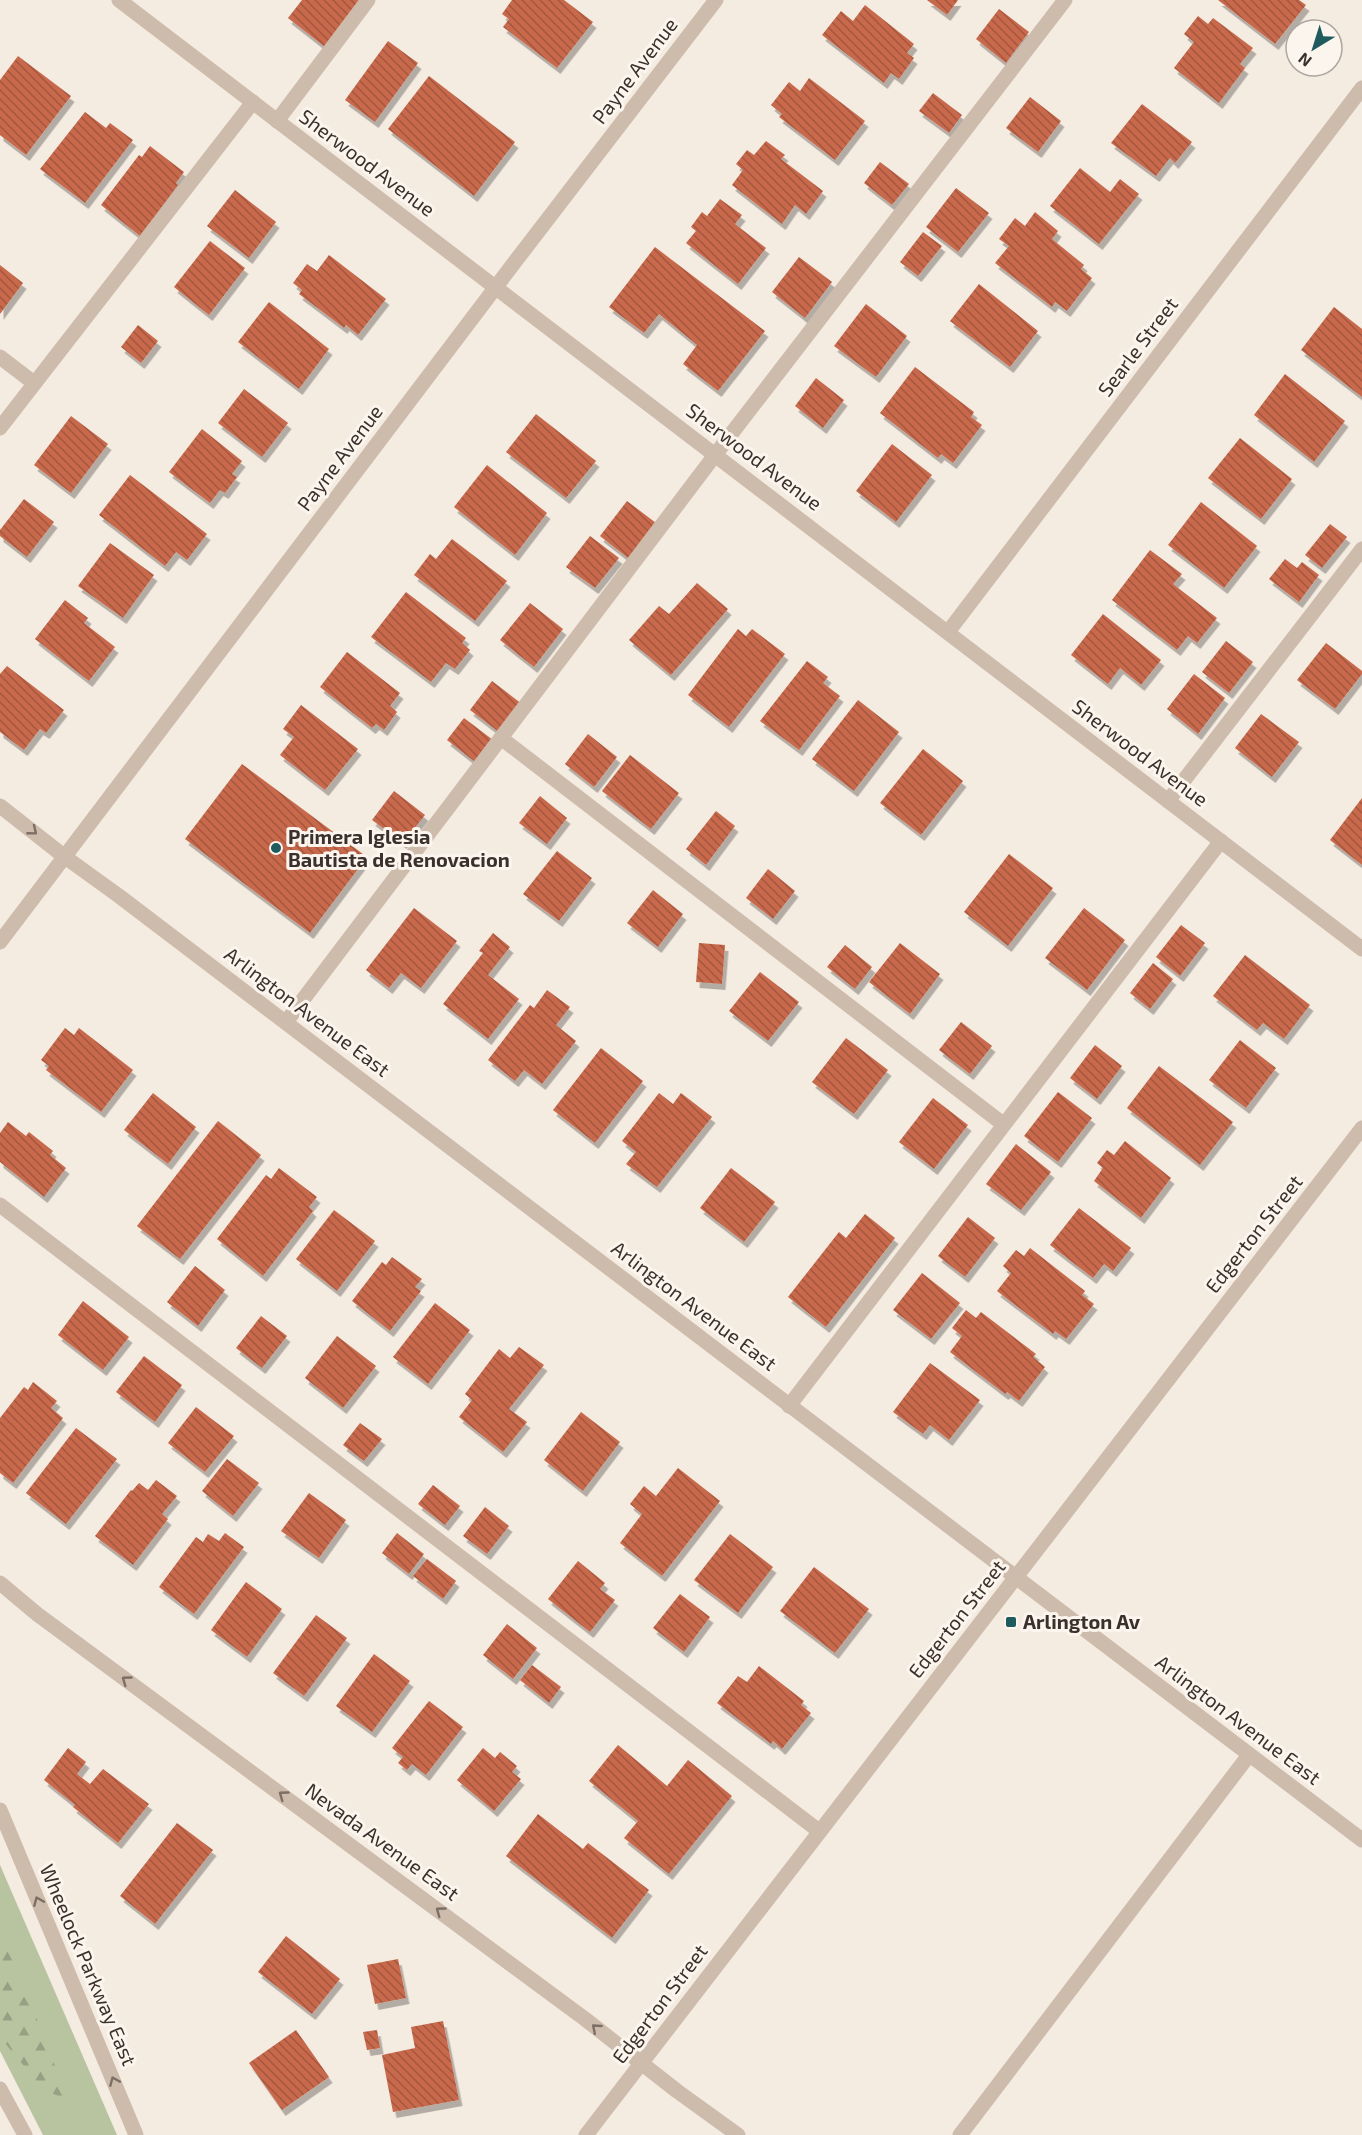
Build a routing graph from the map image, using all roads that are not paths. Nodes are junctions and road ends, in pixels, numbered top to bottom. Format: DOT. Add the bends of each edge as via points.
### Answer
graph roads {
  1 [pos="119,0"];
  2 [pos="368,0"];
  3 [pos="716,0"];
  4 [pos="1065,0"];
  5 [pos="1362,88"];
  6 [pos="253,102"];
  7 [pos="277,120"];
  8 [pos="496,287"];
  9 [pos="0,357"];
  10 [pos="34,383"];
  11 [pos="0,428"];
  12 [pos="715,455"];
  13 [pos="1362,549"];
  14 [pos="948,632"];
  15 [pos="501,738"];
  16 [pos="1168,801"];
  17 [pos="0,806"];
  18 [pos="1221,841"];
  19 [pos="65,857"];
  20 [pos="0,942"];
  21 [pos="1362,949"];
  22 [pos="286,1022"];
  23 [pos="1003,1124"];
  24 [pos="1362,1128"];
  25 [pos="0,1205"];
  26 [pos="789,1406"];
  27 [pos="1015,1577"];
  28 [pos="0,1583"];
  29 [pos="1249,1755"];
  30 [pos="0,1810"];
  31 [pos="819,1831"];
  32 [pos="1362,1840"];
  33 [pos="642,2063"];
  34 [pos="0,2089"];
  35 [pos="25,2135"];
  36 [pos="136,2135"];
  37 [pos="586,2135"];
  38 [pos="738,2135"];
  39 [pos="960,2135"];
  1 -- 6 [label="street, Sherwood Avenue"];
  2 -- 7 [label="street"];
  3 -- 8 [label="street, Payne Avenue"];
  4 -- 12 [label="street"];
  5 -- 14 [label="street, Searle Street"];
  6 -- 7 [label="street, Sherwood Avenue"];
  6 -- 10 [label="street"];
  7 -- 8 [label="street, Sherwood Avenue"];
  8 -- 12 [label="street, Sherwood Avenue"];
  8 -- 19 [label="street, Payne Avenue"];
  9 -- 10 [label="street"];
  10 -- 11 [label="street"];
  12 -- 14 [label="street, Sherwood Avenue"];
  12 -- 15 [label="street"];
  13 -- 16 [label="street"];
  14 -- 16 [label="street, Sherwood Avenue"];
  15 -- 22 [label="street"];
  15 -- 23 [label="street"];
  16 -- 18 [label="street, Sherwood Avenue"];
  17 -- 19 [label="street, Arlington Avenue East, one-way"];
  18 -- 21 [label="street, Sherwood Avenue"];
  18 -- 23 [label="street"];
  19 -- 20 [label="street, Payne Avenue"];
  19 -- 22 [label="street, Arlington Avenue East"];
  22 -- 26 [label="street, Arlington Avenue East"];
  23 -- 26 [label="street"];
  24 -- 27 [label="street, Edgerton Street"];
  25 -- 31 [label="street"];
  26 -- 27 [label="street, Arlington Avenue East"];
  27 -- 29 [label="street, Arlington Avenue East"];
  27 -- 31 [label="street, Edgerton Street"];
  33 -- 28 [label="street, Nevada Avenue East, one-way"];
  29 -- 32 [label="street, Arlington Avenue East"];
  29 -- 39 [label="street"];
  36 -- 30 [label="street, Wheelock Parkway East, one-way"];
  31 -- 33 [label="street, Edgerton Street"];
  33 -- 37 [label="street, Edgerton Street"];
  33 -- 38 [label="street, Nevada Avenue East"];
  34 -- 35 [label="street"];
}
